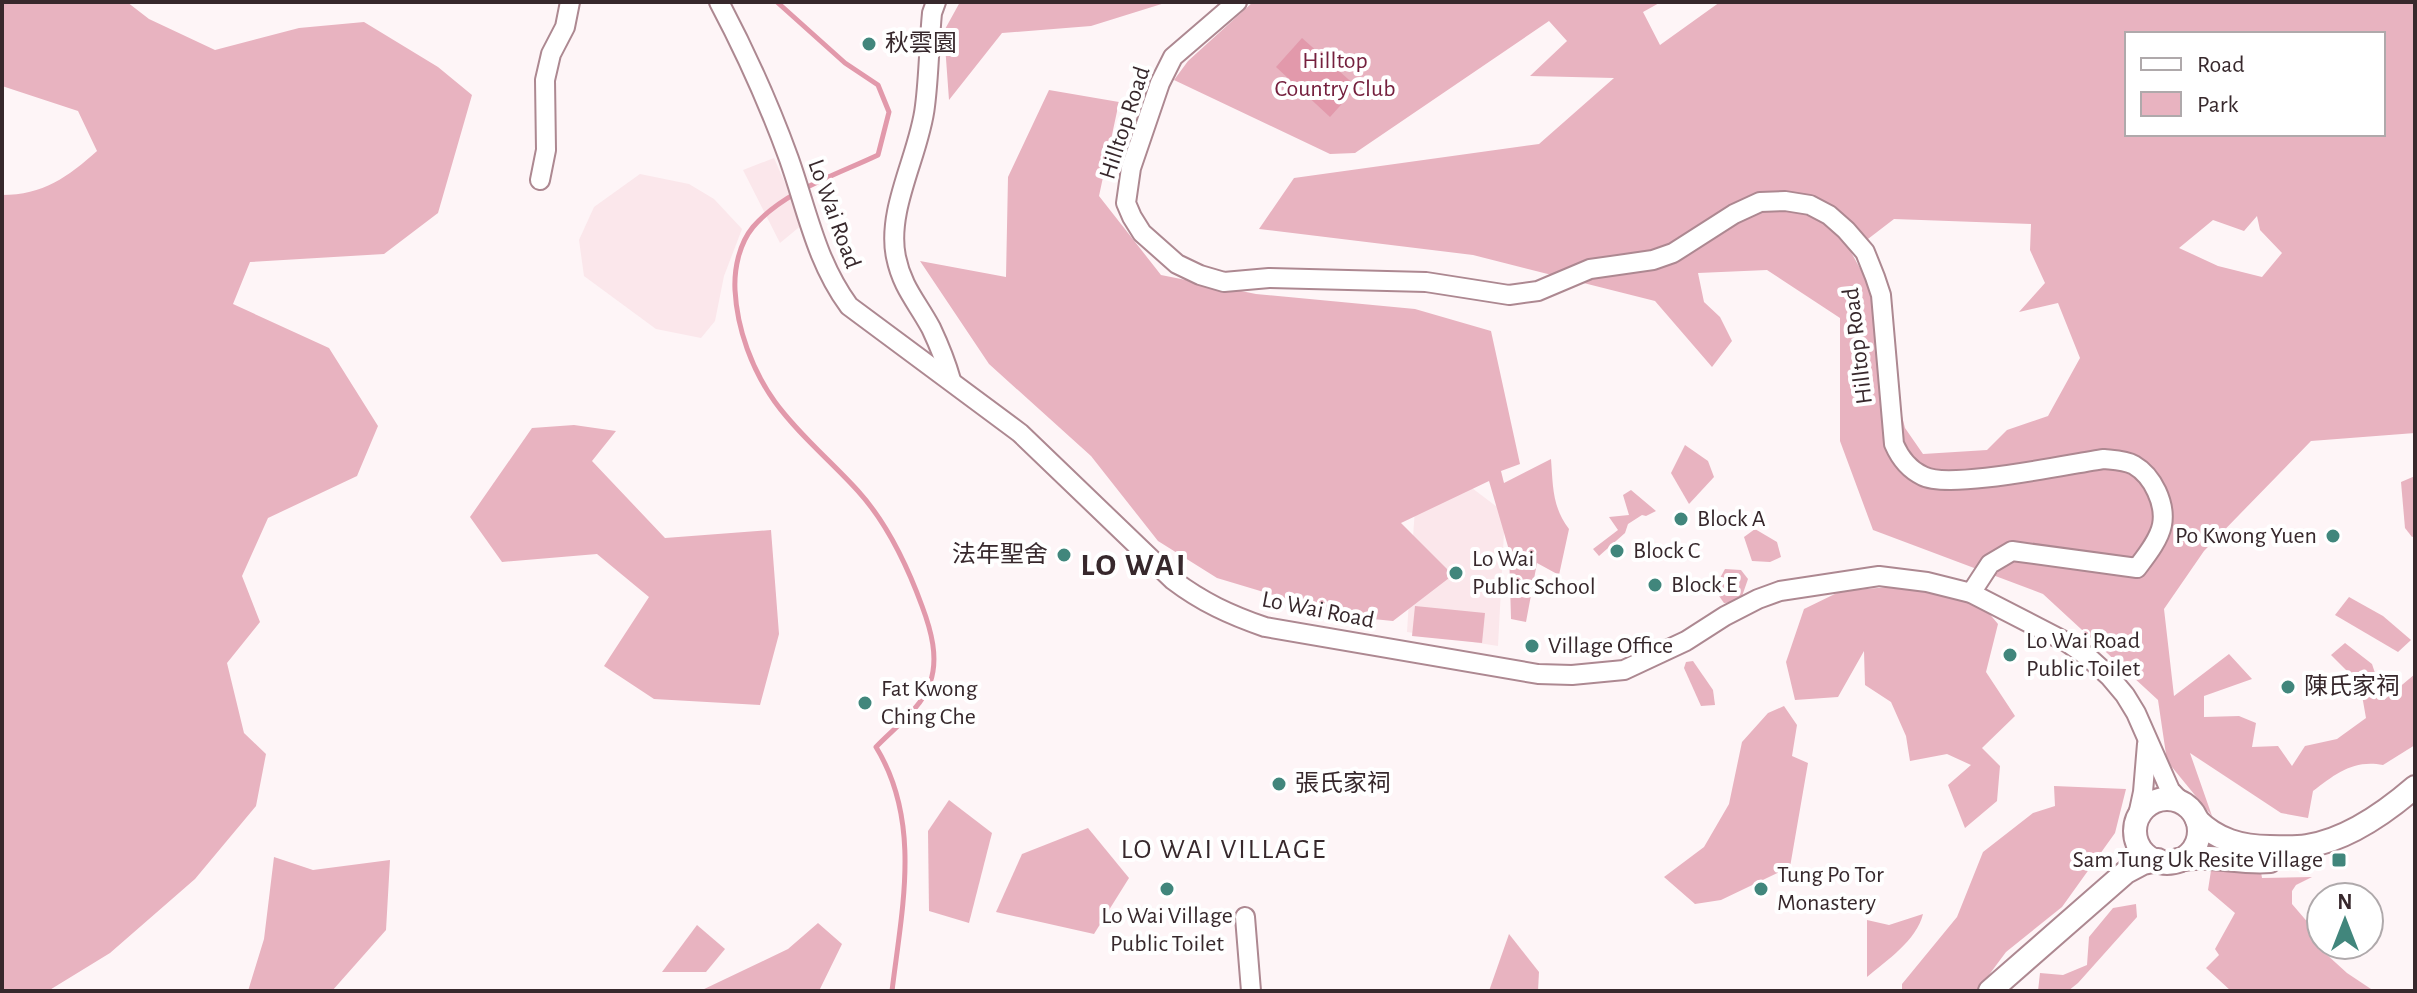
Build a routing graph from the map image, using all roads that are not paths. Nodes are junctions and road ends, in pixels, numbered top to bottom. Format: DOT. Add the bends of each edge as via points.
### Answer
graph roads {
  1 [pos="570,2"];
  2 [pos="719,2"];
  3 [pos="936,2"];
  4 [pos="1237,2"];
  5 [pos="540,180"];
  6 [pos="951,380"];
  7 [pos="1971,593"];
  8 [pos="2144,731"];
  9 [pos="2415,787"];
  10 [pos="2190,812"];
  11 [pos="2136,826"];
  12 [pos="2304,847"];
  13 [pos="2168,860"];
  14 [pos="2105,892"];
  15 [pos="1245,917"];
  16 [pos="1251,991"];
  17 [pos="1990,991"];
  1 -- 5 [label="street" via="545,80 546,150"];
  2 -- 6 [label="street, Lo Wai Road" via="749,59 834,286 849,306"];
  3 -- 6 [label="street" via="925,108 899,209 895,253 908,294 930,326"];
  4 -- 7 [label="street, Hilltop Road" via="1173,57 1131,168 1126,203 1142,233 1177,264 1224,282 1426,282 1509,295 1538,291 1590,269 1673,253 1760,202 1810,205 1846,230 1870,263 1881,295 1894,444 1911,468 1925,477 1964,479 2118,460 2148,478 2160,499 2162,528 2137,568 2012,551 1990,564"];
  6 -- 7 [label="street, Lo Wai Road" via="1020,433 1173,580 1201,601 1265,627 1538,674 1572,675 1624,670 1758,599 1790,589 1879,576"];
  7 -- 8 [label="street, Lo Wai Road" via="2088,657 2125,695"];
  8 -- 10 [label="street, Lo Wai Road" via="2170,790"];
  8 -- 11 [label="street, Lo Wai Road" via="2147,757"];
  9 -- 12 [label="street" via="2389,809 2341,835"];
  10 -- 11 [label="street" via="2171,799 2156,801 2144,808"];
  10 -- 12 [label="street" via="2208,831 2232,842"];
  10 -- 13 [label="street" via="2197,841 2190,853"];
  11 -- 13 [label="street" via="2144,853"];
  11 -- 14 [label="street" via="2127,861"];
  12 -- 13 [label="street" via="2269,861 2207,856"];
  13 -- 14 [label="street" via="2135,867"];
  14 -- 17 [label="street"];
  15 -- 16 [label="street"];
}
